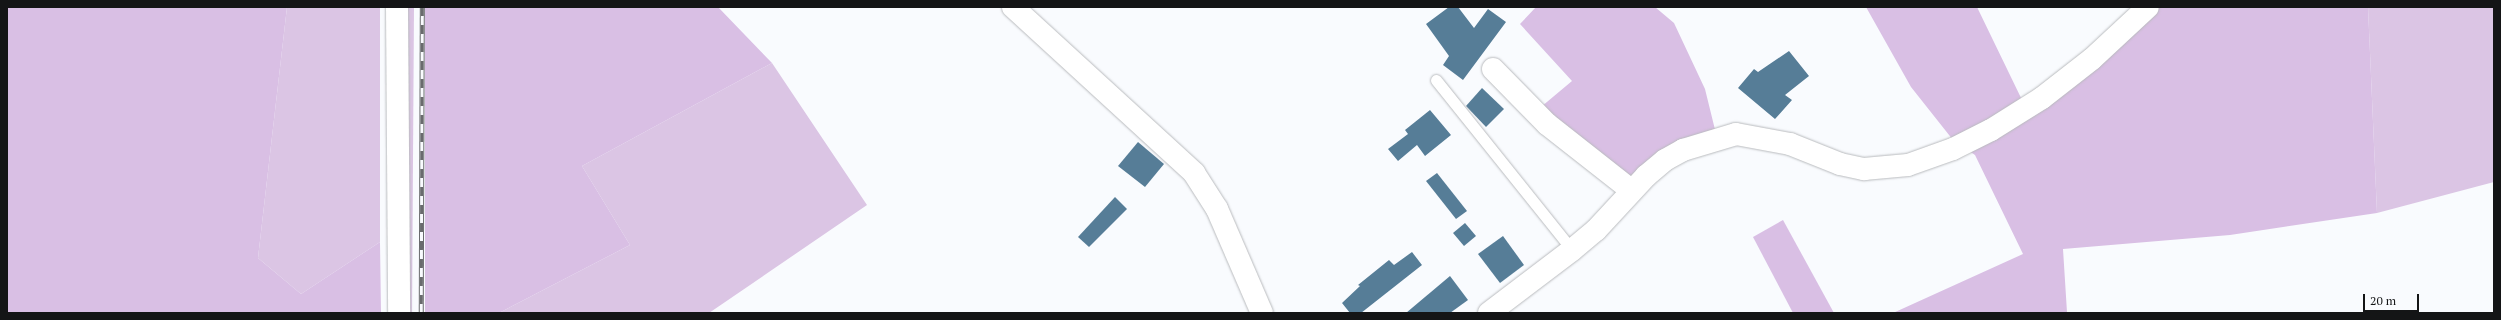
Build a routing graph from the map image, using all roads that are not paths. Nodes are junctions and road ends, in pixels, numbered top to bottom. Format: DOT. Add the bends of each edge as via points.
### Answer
graph roads {
  1 [pos="396,7"];
  2 [pos="1013,7"];
  3 [pos="2148,7"];
  4 [pos="1493,69"];
  5 [pos="1436,80"];
  6 [pos="1631,190"];
  7 [pos="1572,250"];
  8 [pos="399,313"];
  9 [pos="1262,313"];
  10 [pos="1489,313"];
  1 -- 8 [label="street"];
  2 -- 9 [label="street" via="1194,172 1217,209"];
  3 -- 6 [label="street" via="2092,59 2042,98 1991,130 1953,149 1908,165 1864,169 1840,164 1790,144 1736,134 1683,150 1665,160"];
  4 -- 6 [label="street" via="1547,124"];
  5 -- 7 [label="lane"];
  6 -- 7 [label="street" via="1596,230"];
  7 -- 10 [label="street"];
}
